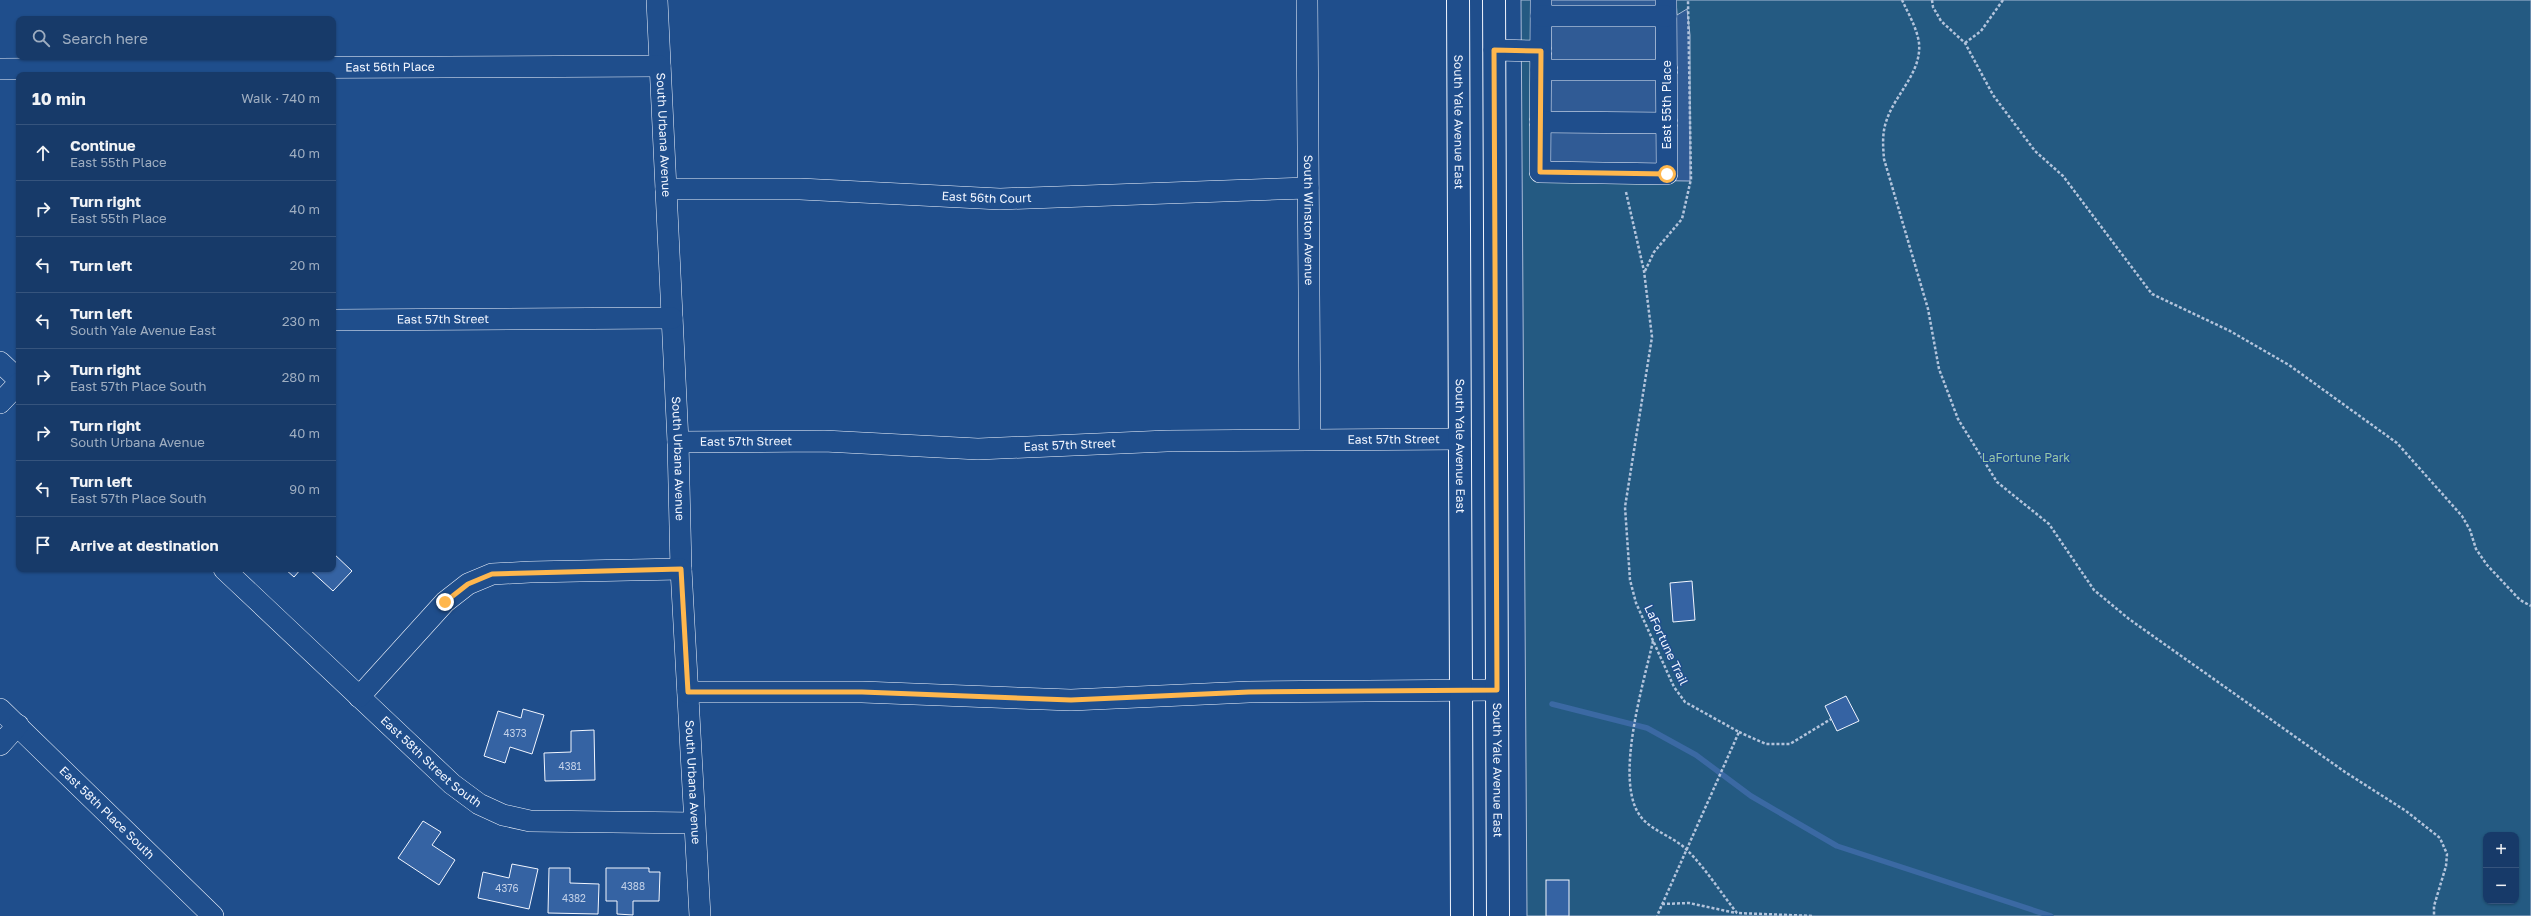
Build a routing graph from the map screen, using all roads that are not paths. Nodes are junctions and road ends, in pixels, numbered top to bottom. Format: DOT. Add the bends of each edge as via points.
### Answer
graph roads {
  1 [pos="657,0"];
  2 [pos="1307,0"];
  3 [pos="1458,0"];
  4 [pos="1494,0"];
  5 [pos="1541,8"];
  6 [pos="1666,8"];
  7 [pos="1494,50"];
  8 [pos="1541,60"];
  9 [pos="660,66"];
  10 [pos="0,69"];
  11 [pos="1667,70"];
  12 [pos="1540,122"];
  13 [pos="1667,122"];
  14 [pos="1308,188"];
  15 [pos="666,189"];
  16 [pos="672,318"];
  17 [pos="336,320"];
  18 [pos="0,362"];
  19 [pos="16,377"];
  20 [pos="16,386"];
  21 [pos="0,403"];
  22 [pos="1310,439"];
  23 [pos="1460,439"];
  24 [pos="678,442"];
  25 [pos="681,569"];
  26 [pos="227,572"];
  27 [pos="1461,690"];
  28 [pos="1497,690"];
  29 [pos="688,692"];
  30 [pos="359,697"];
  31 [pos="0,709"];
  32 [pos="18,725"];
  33 [pos="0,745"];
  34 [pos="694,823"];
  35 [pos="213,916"];
  36 [pos="700,916"];
  37 [pos="1462,916"];
  38 [pos="1498,916"];
  1 -- 9 [label="street, South Urbana Avenue"];
  2 -- 14 [label="street, South Winston Avenue"];
  3 -- 23 [label="main road, South Yale Avenue East"];
  4 -- 7 [label="main road, South Yale Avenue East"];
  5 -- 6 [label="street"];
  5 -- 8 [label="street, East 55th Place"];
  6 -- 11 [label="street, East 55th Place"];
  7 -- 8 [label="street"];
  7 -- 28 [label="main road, South Yale Avenue East"];
  8 -- 11 [label="street"];
  8 -- 12 [label="street, East 55th Place"];
  9 -- 10 [label="street, East 56th Place"];
  9 -- 15 [label="street, South Urbana Avenue"];
  11 -- 13 [label="street, East 55th Place"];
  12 -- 13 [label="street"];
  12 -- 13 [label="street, East 55th Place" via="1540,172 1667,174"];
  14 -- 15 [label="street, East 56th Court" via="1000,199 800,189"];
  14 -- 22 [label="street, South Winston Avenue"];
  15 -- 16 [label="street, South Urbana Avenue"];
  16 -- 17 [label="street, East 57th Street"];
  16 -- 24 [label="street, South Urbana Avenue"];
  18 -- 19 [label="street"];
  20 -- 21 [label="street"];
  22 -- 23 [label="street, East 57th Street"];
  22 -- 24 [label="street, East 57th Street" via="1167,441 978,450 824,441"];
  23 -- 27 [label="main road, South Yale Avenue East"];
  24 -- 25 [label="street, South Urbana Avenue"];
  25 -- 29 [label="street, South Urbana Avenue"];
  25 -- 30 [label="street" via="492,574 468,584 445,602"];
  26 -- 30 [label="street, East 58th Street South"];
  27 -- 28 [label="street"];
  27 -- 29 [label="street" via="1249,692 1071,700 862,692"];
  27 -- 37 [label="main road, South Yale Avenue East"];
  28 -- 38 [label="main road, South Yale Avenue East"];
  29 -- 34 [label="street, South Urbana Avenue"];
  30 -- 34 [label="street, East 58th Street South" via="452,784 479,804 503,815 530,821 564,823"];
  31 -- 32 [label="street, East 58th Place South"];
  32 -- 33 [label="street"];
  32 -- 35 [label="street, East 58th Place South"];
  34 -- 36 [label="street, South Urbana Avenue"];
}
